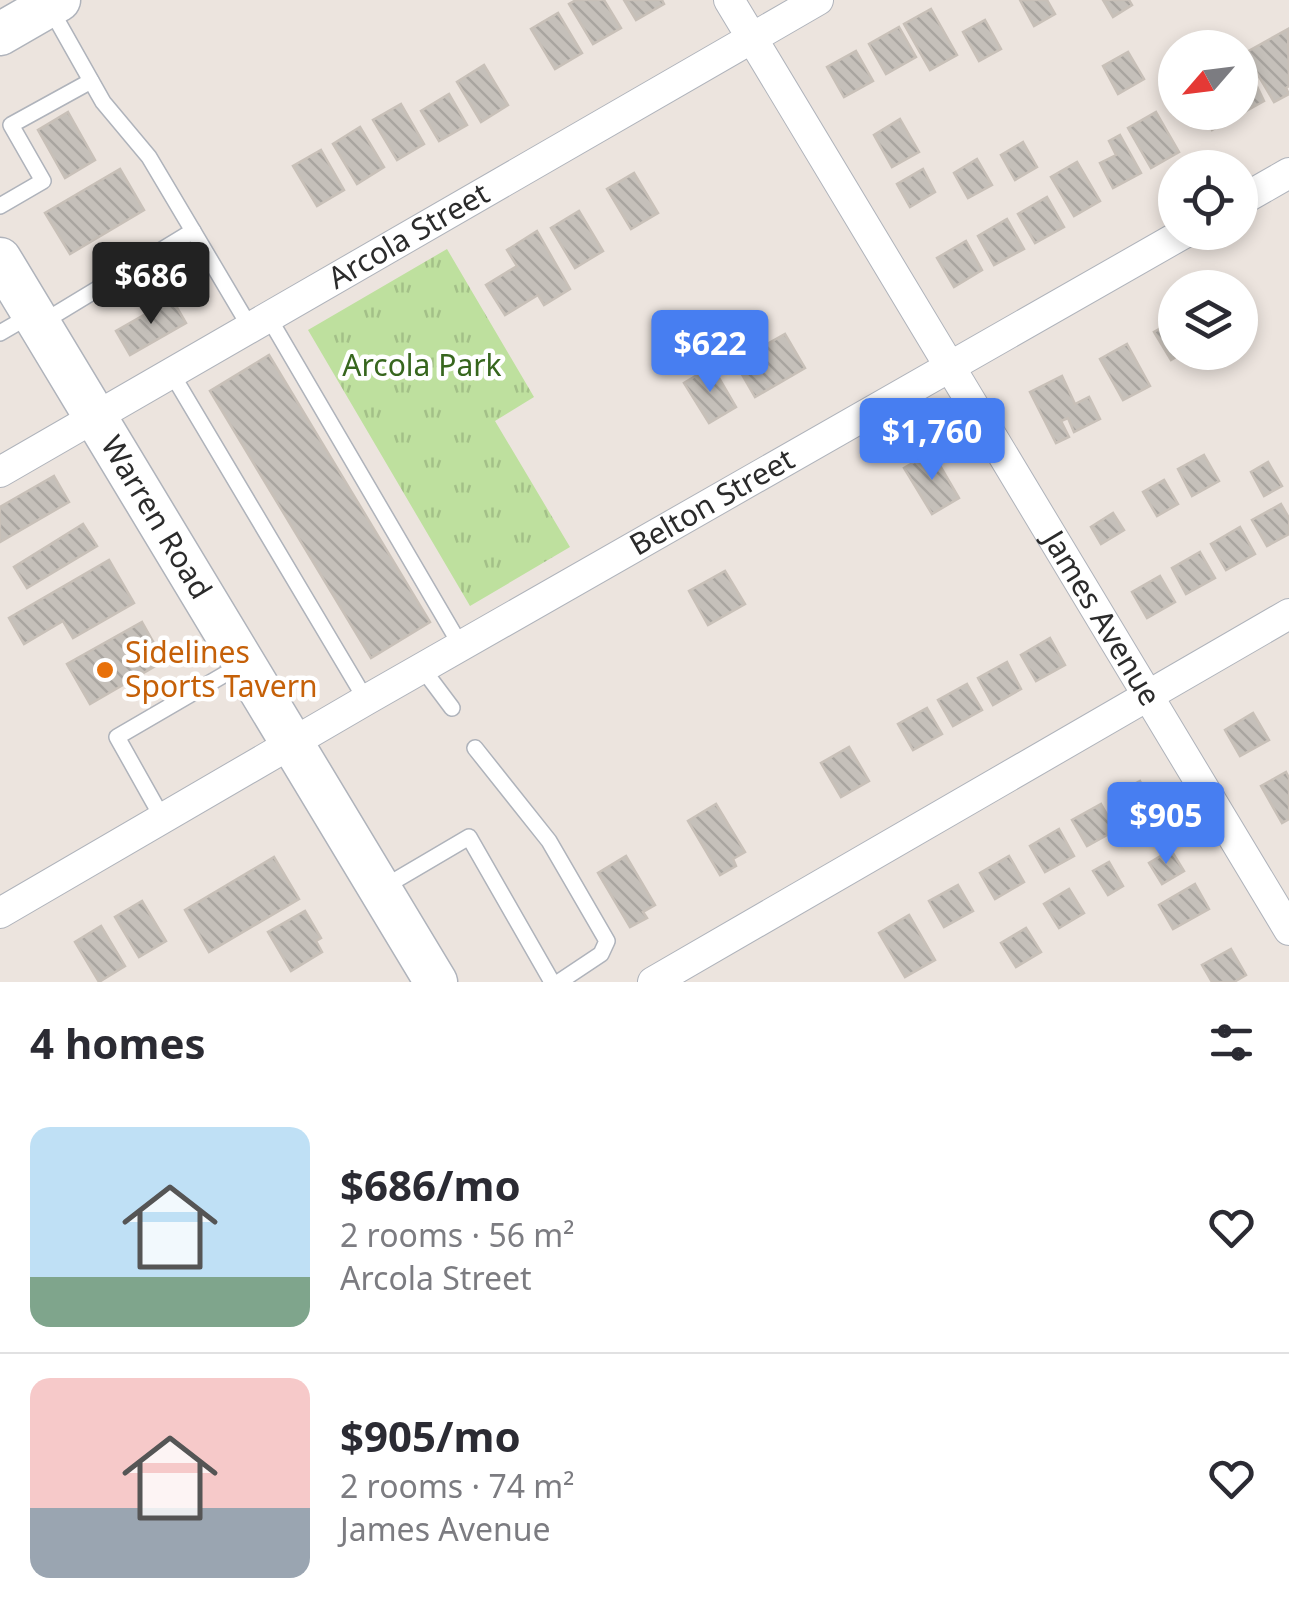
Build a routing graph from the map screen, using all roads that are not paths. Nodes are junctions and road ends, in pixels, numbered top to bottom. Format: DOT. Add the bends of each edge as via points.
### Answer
graph roads {
  1 [pos="729,0"];
  2 [pos="818,0"];
  3 [pos="55,2"];
  4 [pos="0,34"];
  5 [pos="752,38"];
  6 [pos="91,81"];
  7 [pos="1289,173"];
  8 [pos="1258,191"];
  9 [pos="0,206"];
  10 [pos="193,231"];
  11 [pos="1158,248"];
  12 [pos="0,259"];
  13 [pos="24,324"];
  14 [pos="260,324"];
  15 [pos="951,368"];
  16 [pos="172,374"];
  17 [pos="96,418"];
  18 [pos="0,472"];
  19 [pos="1289,614"];
  20 [pos="461,646"];
  21 [pos="243,663"];
  22 [pos="422,668"];
  23 [pos="1146,696"];
  24 [pos="366,700"];
  25 [pos="452,708"];
  26 [pos="292,746"];
  27 [pos="475,748"];
  28 [pos="163,819"];
  29 [pos="380,890"];
  30 [pos="0,913"];
  31 [pos="1289,930"];
  32 [pos="436,982"];
  33 [pos="556,982"];
  34 [pos="653,982"];
  1 -- 5 [label="street, James Avenue"];
  2 -- 5 [label="street, Arcola Street"];
  3 -- 4 [label="main road"];
  3 -- 6 [label="lane"];
  5 -- 14 [label="street, Arcola Street"];
  5 -- 15 [label="street, James Avenue"];
  6 -- 9 [label="lane" via="12,125 43,181"];
  6 -- 10 [label="lane" via="149,157"];
  7 -- 8 [label="street"];
  10 -- 13 [label="lane"];
  10 -- 14 [label="lane"];
  11 -- 15 [label="street, Belton Street"];
  12 -- 13 [label="main road, Warren Road"];
  13 -- 17 [label="main road, Warren Road"];
  14 -- 16 [label="street, Arcola Street"];
  14 -- 20 [label="lane"];
  15 -- 20 [label="street, Belton Street"];
  15 -- 23 [label="street, James Avenue"];
  16 -- 17 [label="street, Arcola Street"];
  16 -- 24 [label="lane"];
  17 -- 18 [label="street, Arcola Street"];
  17 -- 21 [label="main road, Warren Road"];
  19 -- 23 [label="street"];
  20 -- 22 [label="street, Belton Street"];
  21 -- 26 [label="main road, Warren Road"];
  21 -- 28 [label="lane" via="117,737"];
  22 -- 24 [label="street, Belton Street"];
  22 -- 25 [label="lane"];
  23 -- 31 [label="street, James Avenue"];
  23 -- 34 [label="street"];
  24 -- 26 [label="street, Belton Street"];
  26 -- 28 [label="street, Belton Street"];
  26 -- 29 [label="main road, Warren Road"];
  27 -- 33 [label="lane" via="550,841 607,941 600,954"];
  28 -- 30 [label="street, Belton Street"];
  29 -- 32 [label="main road, Warren Road"];
  29 -- 33 [label="lane" via="469,837"];
}
